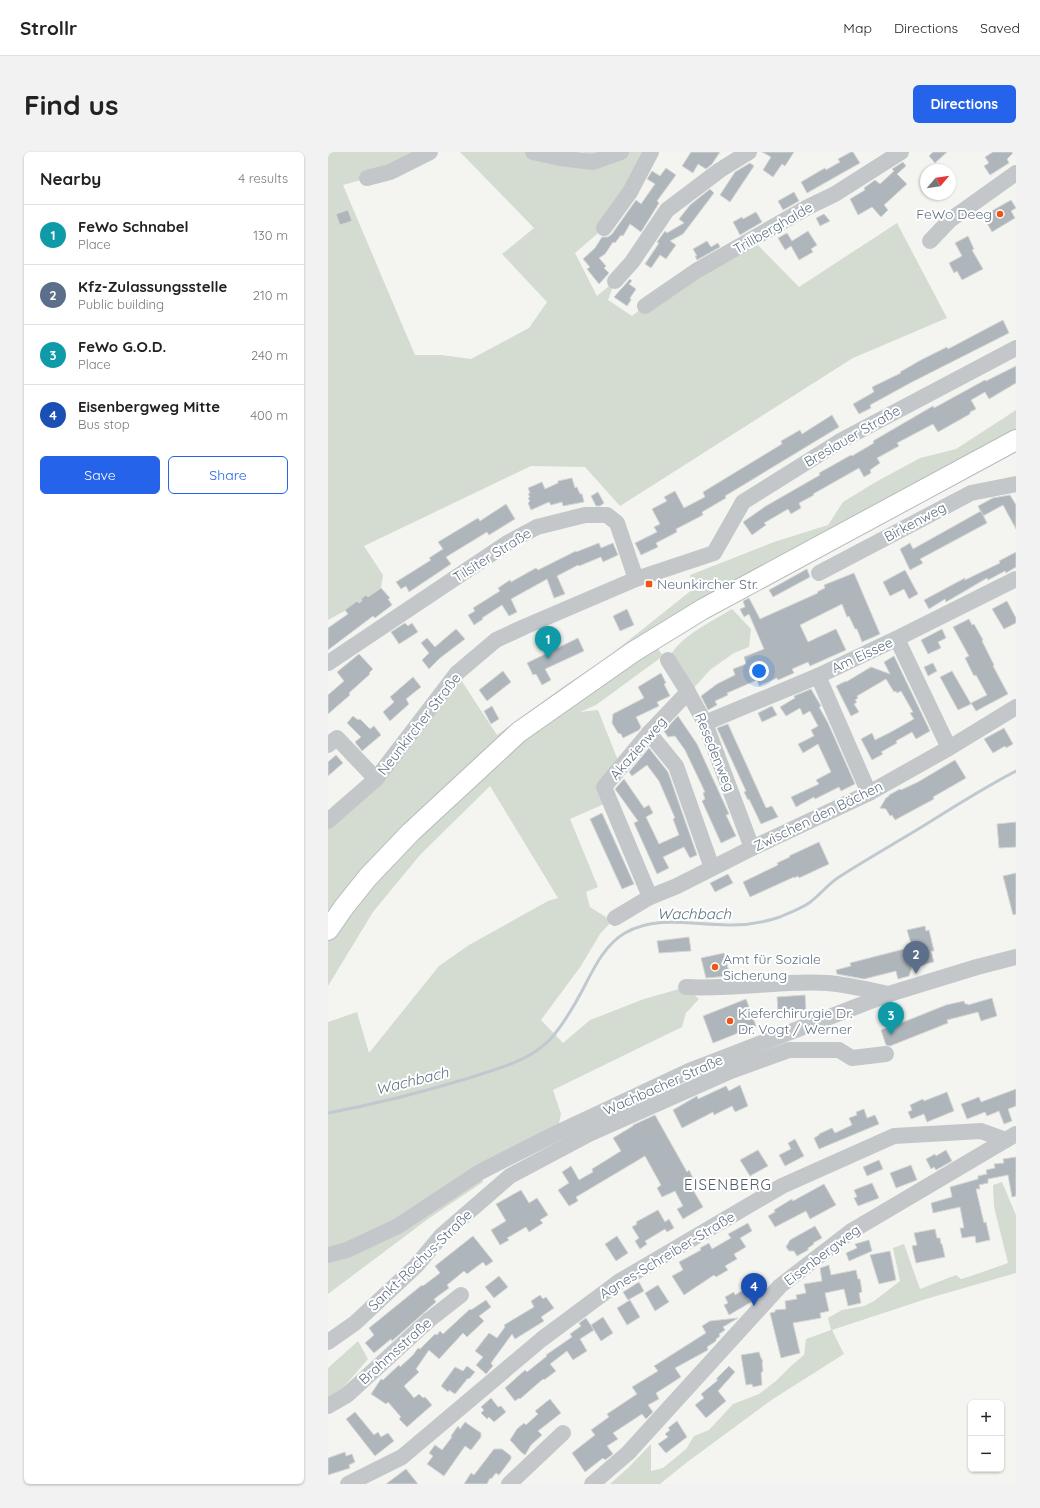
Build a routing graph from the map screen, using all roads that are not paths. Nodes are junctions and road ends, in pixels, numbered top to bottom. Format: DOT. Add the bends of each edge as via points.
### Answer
graph roads {
  1 [pos="430,152"];
  2 [pos="533,152"];
  3 [pos="621,152"];
  4 [pos="651,152"];
  5 [pos="749,152"];
  6 [pos="902,152"];
  7 [pos="1016,174"];
  8 [pos="368,178"];
  9 [pos="604,228"];
  10 [pos="930,242"];
  11 [pos="615,281"];
  12 [pos="645,306"];
  13 [pos="1016,348"];
  14 [pos="1016,440"];
  15 [pos="1016,484"];
  16 [pos="714,553"];
  17 [pos="819,573"];
  18 [pos="636,579"];
  19 [pos="1016,579"];
  20 [pos="897,639"];
  21 [pos="668,660"];
  22 [pos="328,664"];
  23 [pos="818,676"];
  24 [pos="688,692"];
  25 [pos="1016,707"];
  26 [pos="705,723"];
  27 [pos="649,733"];
  28 [pos="328,745"];
  29 [pos="949,748"];
  30 [pos="376,779"];
  31 [pos="869,793"];
  32 [pos="328,821"];
  33 [pos="752,848"];
  34 [pos="712,868"];
  35 [pos="650,897"];
  36 [pos="616,918"];
  37 [pos="328,930"];
  38 [pos="1016,957"];
  39 [pos="686,987"];
  40 [pos="889,994"];
  41 [pos="886,1054"];
  42 [pos="1011,1137"];
  43 [pos="328,1255"];
  44 [pos="460,1295"];
  45 [pos="328,1340"];
  46 [pos="328,1406"];
  47 [pos="563,1433"];
  48 [pos="348,1484"];
  49 [pos="509,1484"];
  50 [pos="592,1484"];
  1 -- 8 [label="street" via="390,172"];
  2 -- 3 [label="street" via="594,162"];
  4 -- 9 [label="street" via="630,192"];
  5 -- 11 [label="street" via="720,170 667,210 632,262"];
  6 -- 12 [label="street, Trillberghalde" via="835,194 696,271"];
  7 -- 10 [label="street" via="950,220"];
  13 -- 16 [label="street, Breslauer Straße" via="842,440 743,502"];
  14 -- 37 [label="main road" via="703,609 633,652 519,732 411,832 368,877"];
  15 -- 17 [label="street, Birkenweg" via="971,493"];
  16 -- 18 [label="street, Neunkircher Straße"];
  18 -- 22 [label="street, Tilsiter Straße" via="617,523 607,515 585,515 537,527 502,547"];
  18 -- 30 [label="street, Neunkircher Straße" via="496,640 457,673"];
  19 -- 20 [label="street, Am Eissee"];
  20 -- 23 [label="street, Am Eissee"];
  20 -- 29 [label="street"];
  21 -- 24 [label="street, Resedenweg"];
  23 -- 26 [label="street, Am Eissee"];
  23 -- 31 [label="street"];
  24 -- 26 [label="street, Resedenweg"];
  24 -- 27 [label="street, Akazienweg"];
  25 -- 29 [label="street, Zwischen den Bächen"];
  26 -- 33 [label="street, Resedenweg"];
  27 -- 34 [label="street" via="676,766"];
  27 -- 35 [label="street, Akazienweg" via="604,787"];
  28 -- 30 [label="street" via="337,738"];
  29 -- 31 [label="street, Zwischen den Bächen"];
  30 -- 32 [label="street, Neunkircher Straße"];
  31 -- 33 [label="street, Zwischen den Bächen"];
  33 -- 34 [label="street, Zwischen den Bächen"];
  34 -- 35 [label="street, Zwischen den Bächen"];
  35 -- 36 [label="street, Zwischen den Bächen"];
  38 -- 40 [label="street, Wachbacher Straße"];
  39 -- 40 [label="street" via="828,983"];
  40 -- 43 [label="street, Wachbacher Straße" via="690,1071 480,1172 398,1226 347,1250"];
  41 -- 45 [label="street, Sankt-Rochus-Straße" via="852,1058 839,1050 789,1050 731,1071 589,1134 510,1176 442,1235 416,1266 355,1323"];
  42 -- 48 [label="street, Agnes-Schreiber-Straße" via="981,1130 894,1136 782,1186 620,1281 542,1339 402,1457"];
  42 -- 50 [label="street, Eisenbergweg" via="850,1232 780,1286 628,1453"];
  44 -- 46 [label="street, Brahmsstraße" via="346,1395"];
  47 -- 49 [label="street"];
}
